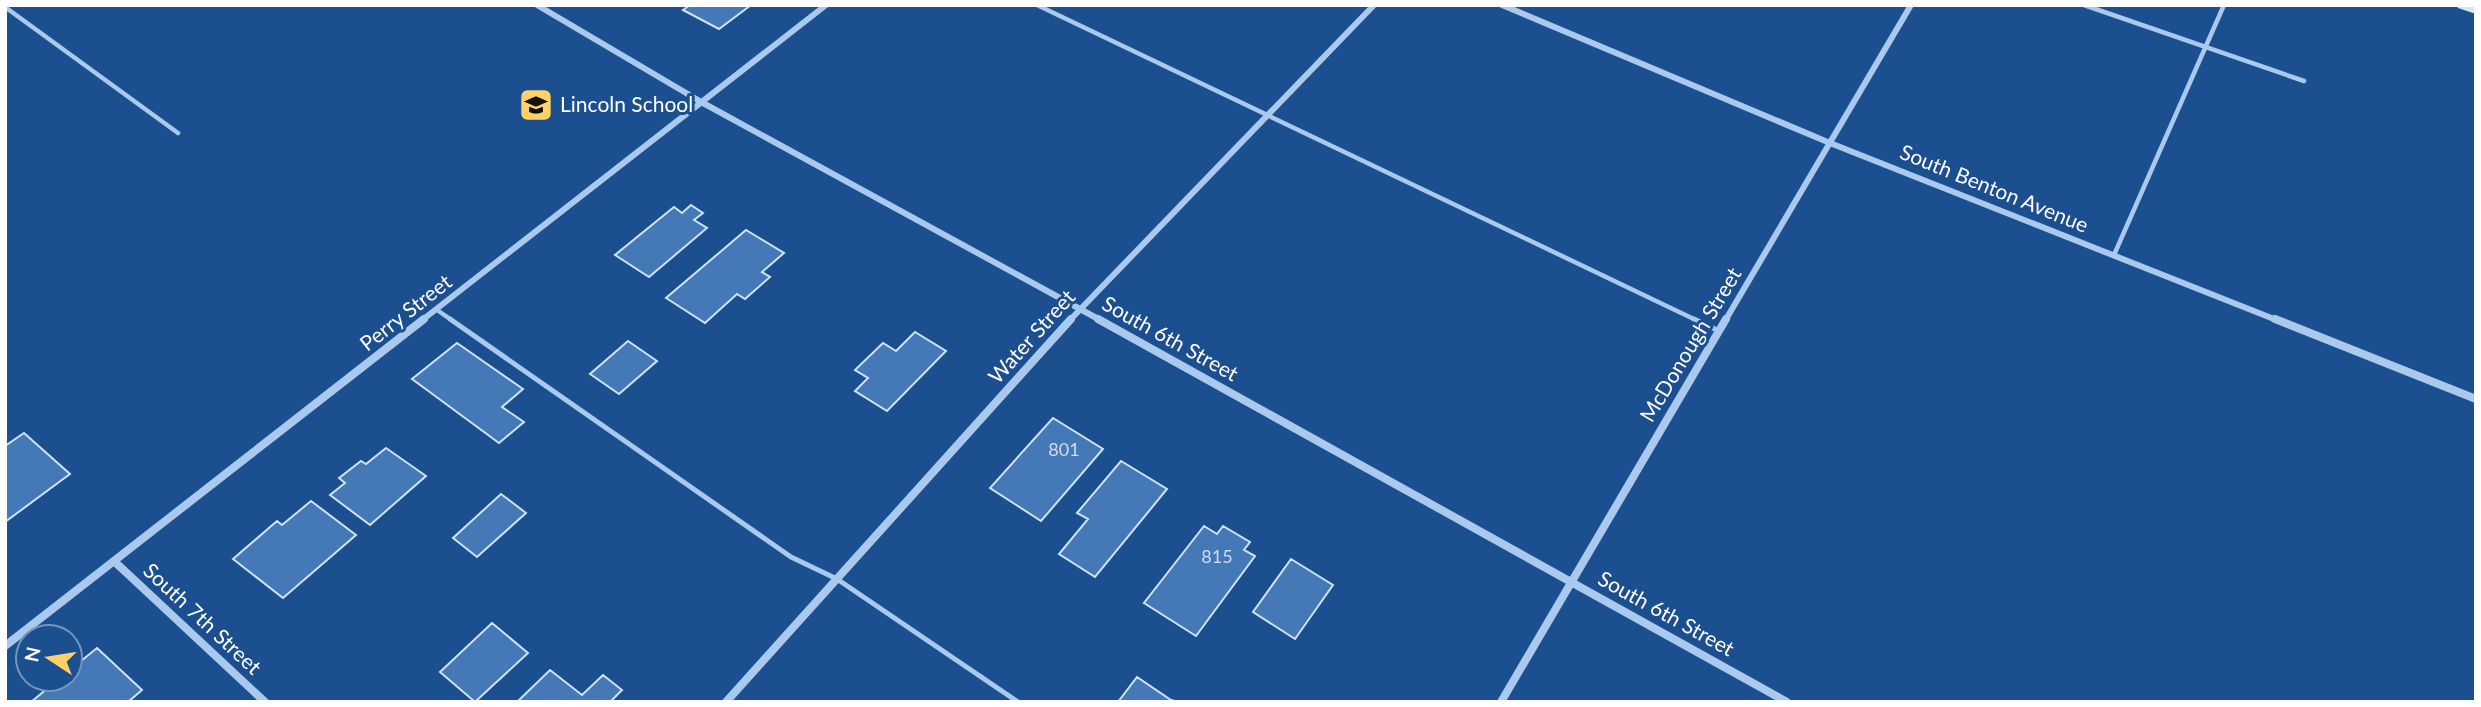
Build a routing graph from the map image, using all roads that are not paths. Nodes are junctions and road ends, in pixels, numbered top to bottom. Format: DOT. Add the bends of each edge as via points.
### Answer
graph roads {
  1 [pos="537,5"];
  2 [pos="826,5"];
  3 [pos="1037,5"];
  4 [pos="1374,5"];
  5 [pos="1502,5"];
  6 [pos="1911,5"];
  7 [pos="2084,5"];
  8 [pos="2224,5"];
  9 [pos="2462,5"];
  10 [pos="5,7"];
  11 [pos="2476,10"];
  12 [pos="2205,48"];
  13 [pos="2304,81"];
  14 [pos="703,103"];
  15 [pos="1268,115"];
  16 [pos="178,133"];
  17 [pos="1830,143"];
  18 [pos="2114,256"];
  19 [pos="1080,309"];
  20 [pos="437,310"];
  21 [pos="1719,331"];
  22 [pos="2476,399"];
  23 [pos="115,562"];
  24 [pos="837,579"];
  25 [pos="1571,581"];
  26 [pos="5,646"];
  27 [pos="265,702"];
  28 [pos="726,702"];
  29 [pos="1018,702"];
  30 [pos="1501,702"];
  31 [pos="1787,702"];
  1 -- 14 [label="street, South 6th Street"];
  2 -- 14 [label="street, Perry Street"];
  3 -- 15 [label="lane"];
  4 -- 15 [label="street, Water Street"];
  5 -- 17 [label="street, South Benton Avenue"];
  6 -- 17 [label="street, McDonough Street"];
  7 -- 12 [label="lane"];
  8 -- 12 [label="lane"];
  9 -- 11 [label="main road"];
  10 -- 16 [label="lane"];
  12 -- 13 [label="lane"];
  12 -- 18 [label="lane"];
  14 -- 19 [label="street, South 6th Street"];
  14 -- 20 [label="street, Perry Street"];
  15 -- 19 [label="street, Water Street"];
  15 -- 21 [label="lane"];
  17 -- 18 [label="street, South Benton Avenue"];
  17 -- 21 [label="street, McDonough Street"];
  18 -- 22 [label="street, South Benton Avenue"];
  19 -- 24 [label="street, Water Street"];
  19 -- 25 [label="street, South 6th Street"];
  20 -- 23 [label="street, Perry Street"];
  20 -- 24 [label="lane" via="792,557"];
  21 -- 25 [label="street, McDonough Street"];
  23 -- 26 [label="street, Perry Street"];
  23 -- 27 [label="street, South 7th Street"];
  24 -- 28 [label="street, Water Street"];
  24 -- 29 [label="lane"];
  25 -- 30 [label="street, McDonough Street"];
  25 -- 31 [label="street, South 6th Street"];
}
